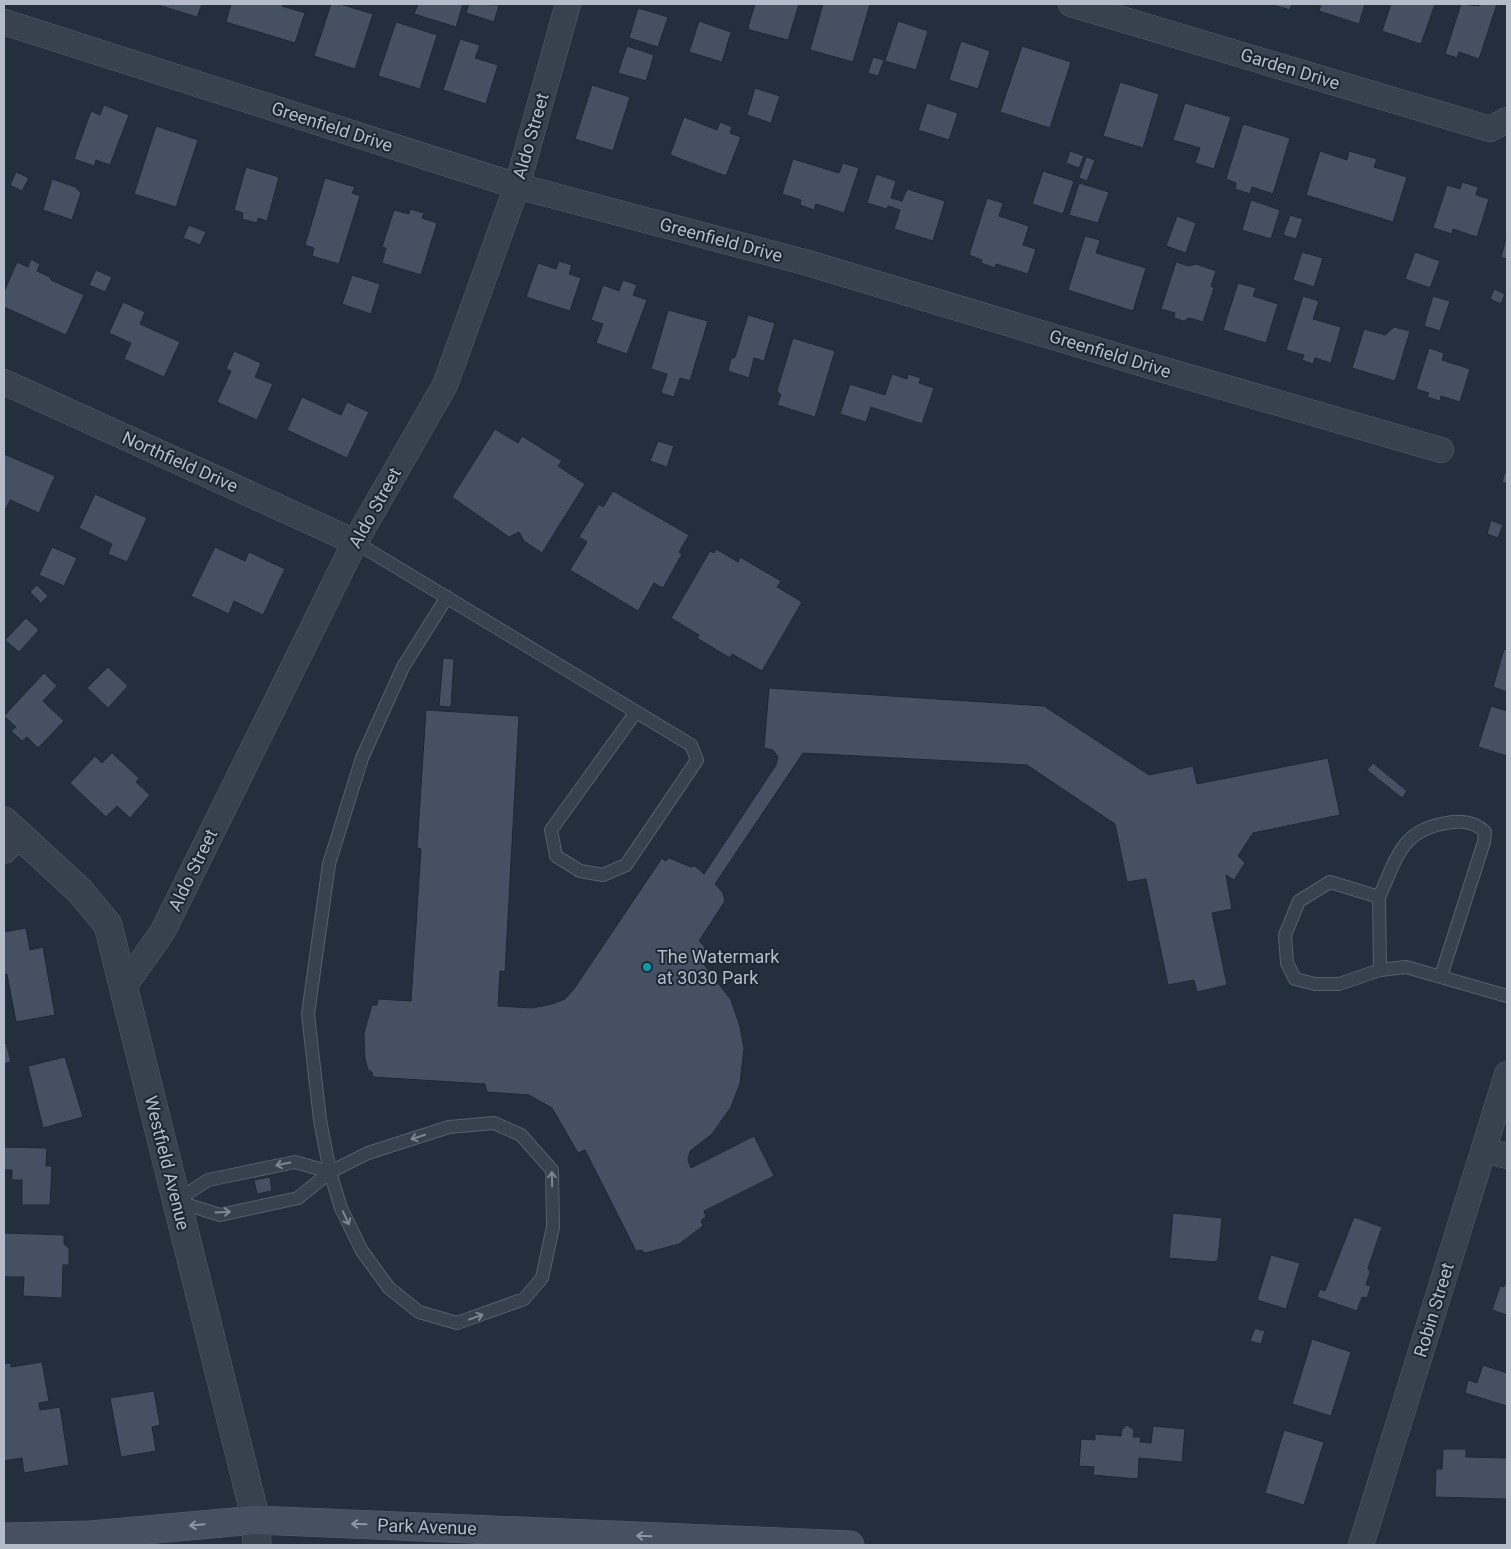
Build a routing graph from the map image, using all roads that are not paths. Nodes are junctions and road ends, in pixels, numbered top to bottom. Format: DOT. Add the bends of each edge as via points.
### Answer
graph roads {
  1 [pos="568,4"];
  2 [pos="1071,4"];
  3 [pos="4,22"];
  4 [pos="1507,120"];
  5 [pos="517,186"];
  6 [pos="4,382"];
  7 [pos="1441,450"];
  8 [pos="355,542"];
  9 [pos="447,597"];
  10 [pos="636,712"];
  11 [pos="9,836"];
  12 [pos="1379,897"];
  13 [pos="1380,970"];
  14 [pos="1441,976"];
  15 [pos="123,988"];
  16 [pos="1507,996"];
  17 [pos="1507,1074"];
  18 [pos="1484,1150"];
  19 [pos="1507,1156"];
  20 [pos="330,1172"];
  21 [pos="176,1201"];
  22 [pos="257,1533"];
  23 [pos="4,1537"];
  24 [pos="90,1540"];
  25 [pos="816,1544"];
  26 [pos="850,1545"];
  27 [pos="1361,1545"];
  1 -- 5 [label="street, Aldo Street"];
  2 -- 4 [label="street, Garden Drive" via="1490,129"];
  3 -- 5 [label="street, Greenfield Drive"];
  5 -- 7 [label="street, Greenfield Drive" via="808,263"];
  5 -- 8 [label="street, Aldo Street" via="445,385"];
  6 -- 8 [label="street, Northfield Drive"];
  8 -- 9 [label="lane"];
  8 -- 15 [label="street, Aldo Street" via="163,931"];
  9 -- 10 [label="lane"];
  9 -- 20 [label="lane" via="403,667 366,749 329,864 308,1014 320,1120"];
  10 -- 10 [label="lane" via="691,745 697,760 626,865 603,875 580,871 556,856 551,830"];
  11 -- 15 [label="street, Westfield Avenue" via="80,891 108,925"];
  12 -- 13 [label="lane"];
  12 -- 13 [label="lane" via="1330,882 1299,901 1285,935 1287,963 1295,979 1315,984 1339,984"];
  12 -- 14 [label="lane" via="1405,842 1421,829 1464,821 1485,832"];
  13 -- 14 [label="lane" via="1406,966"];
  14 -- 16 [label="lane"];
  15 -- 21 [label="street, Westfield Avenue"];
  17 -- 18 [label="street, Robin Street"];
  18 -- 19 [label="street"];
  18 -- 27 [label="street, Robin Street"];
  20 -- 20 [label="lane, one-way" via="362,1251 390,1288 419,1312 457,1324 524,1299 542,1278 553,1227 552,1170 521,1135 494,1123 449,1127 368,1153"];
  20 -- 21 [label="lane, one-way" via="295,1162 208,1180"];
  21 -- 20 [label="lane, one-way" via="220,1215 298,1198"];
  21 -- 22 [label="street, Westfield Avenue"];
  22 -- 24 [label="main road, Park Avenue, one-way"];
  25 -- 22 [label="main road, Park Avenue, one-way"];
  23 -- 24 [label="main road, Park Avenue"];
  25 -- 26 [label="main road, Park Avenue"];
}
